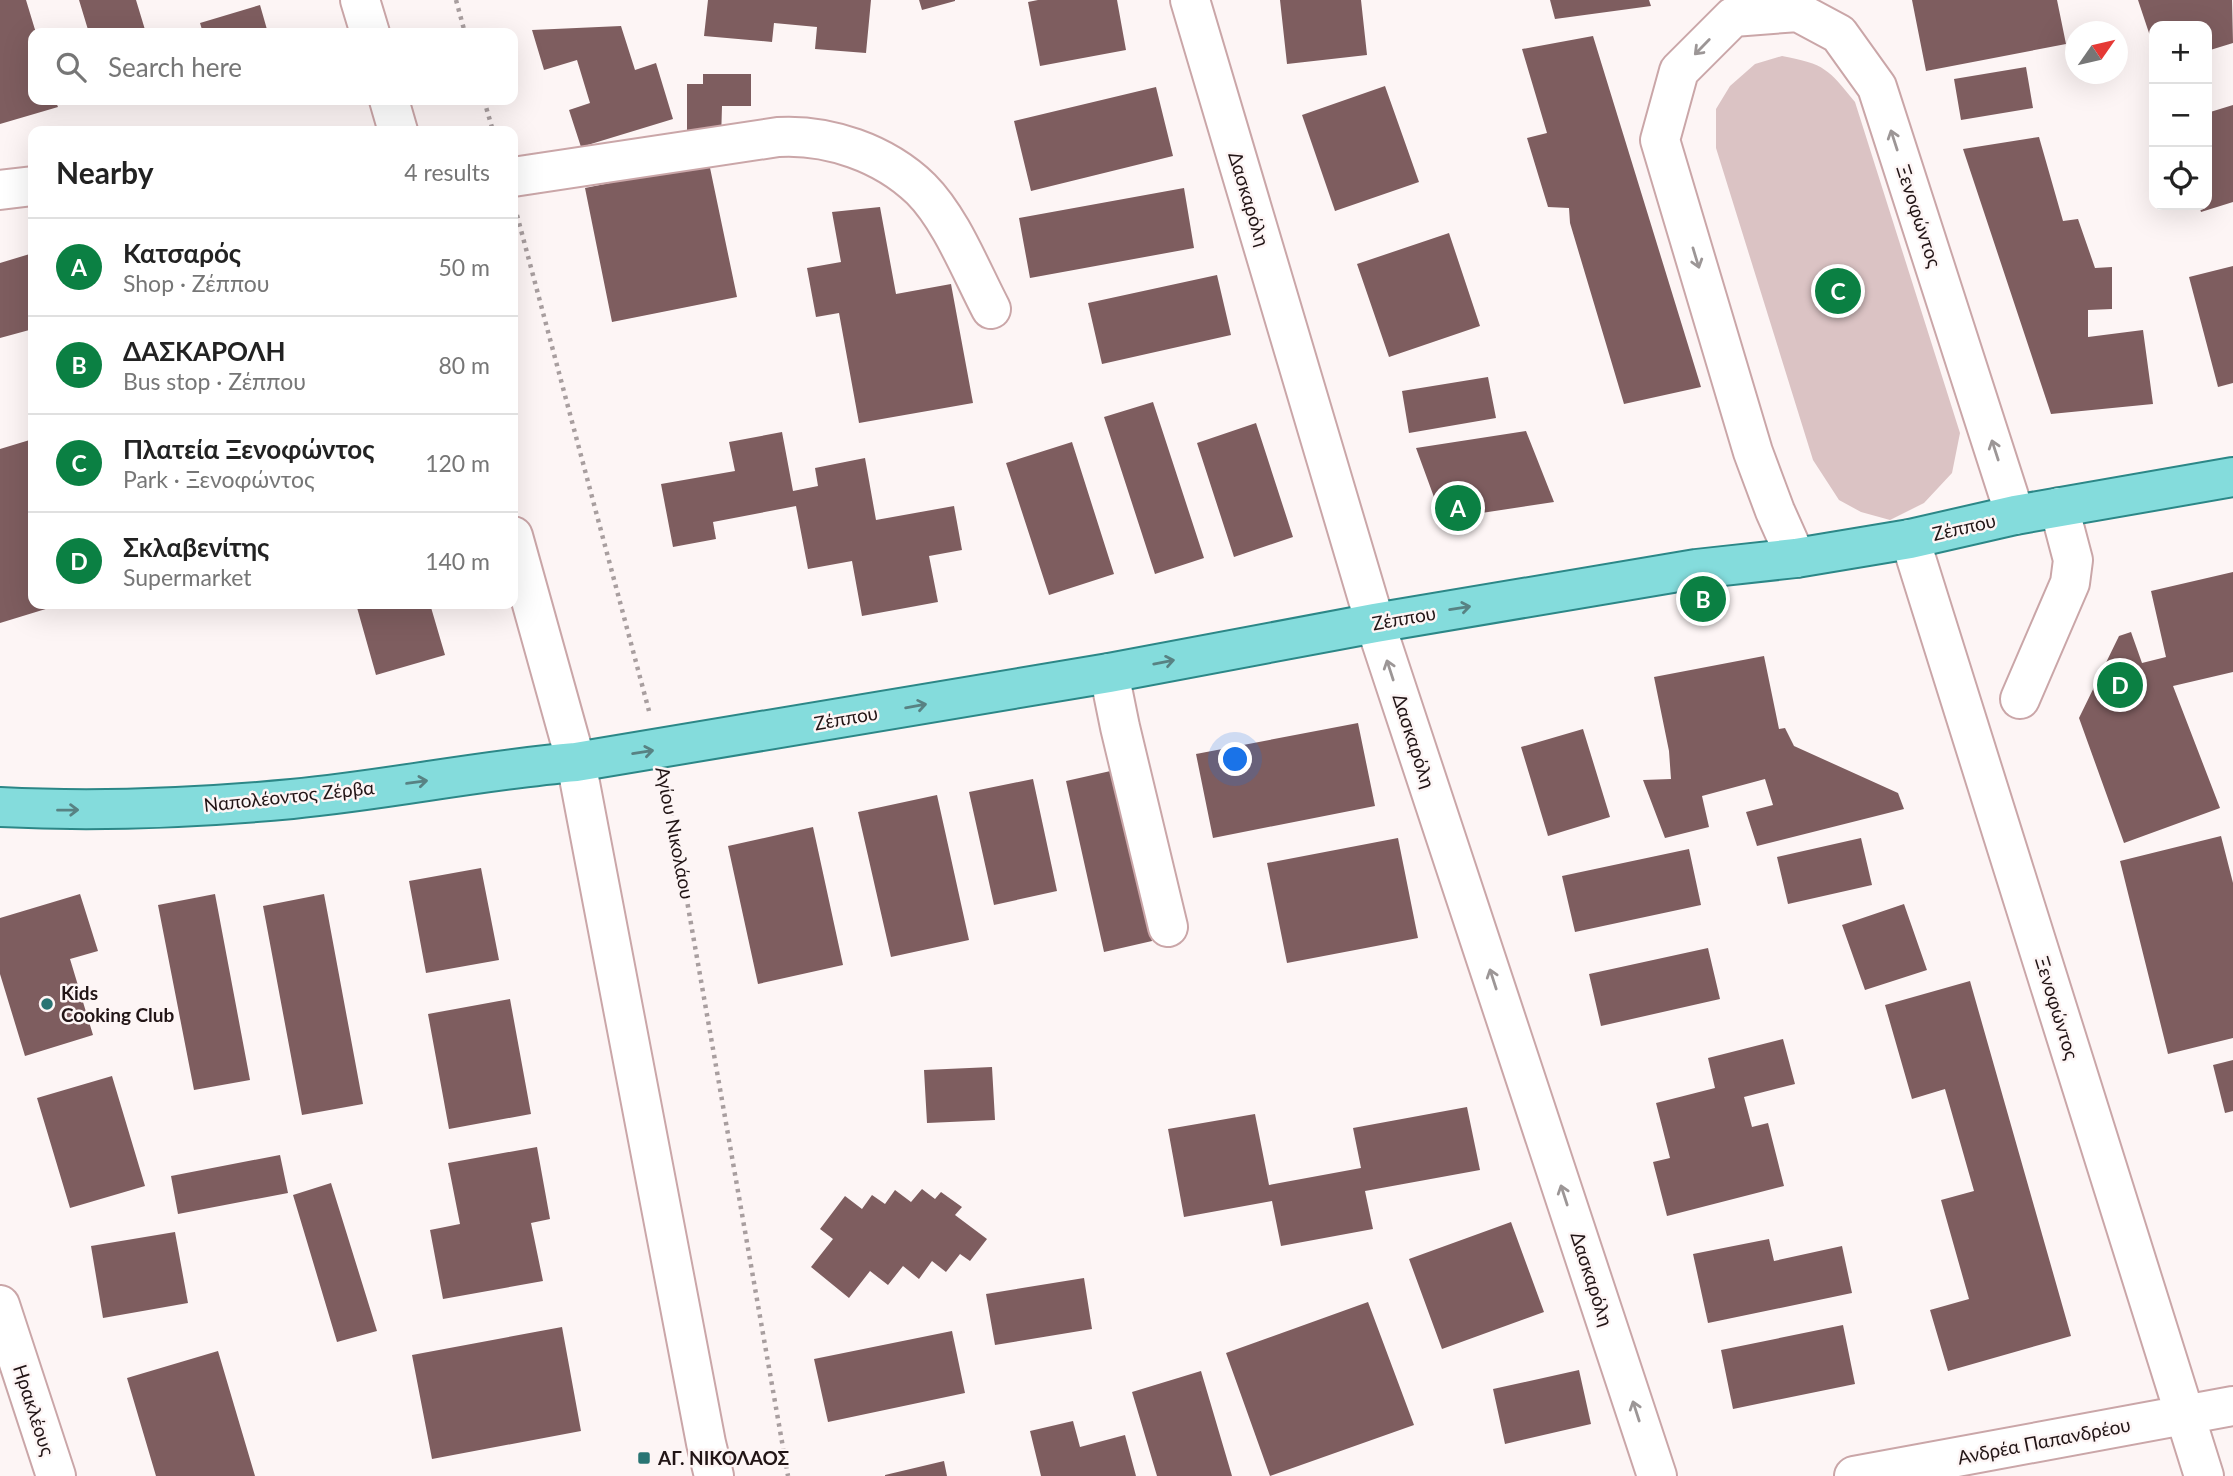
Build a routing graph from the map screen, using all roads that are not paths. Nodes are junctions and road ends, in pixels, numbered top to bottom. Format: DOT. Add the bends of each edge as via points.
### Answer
graph roads {
  1 [pos="360,0"];
  2 [pos="1190,0"];
  3 [pos="1730,8"];
  4 [pos="368,28"];
  5 [pos="390,105"];
  6 [pos="397,126"];
  7 [pos="28,187"];
  8 [pos="0,190"];
  9 [pos="518,195"];
  10 [pos="991,309"];
  11 [pos="2233,477"];
  12 [pos="2059,507"];
  13 [pos="2015,515"];
  14 [pos="1910,539"];
  15 [pos="518,554"];
  16 [pos="1796,558"];
  17 [pos="1375,623"];
  18 [pos="1109,673"];
  19 [pos="2020,699"];
  20 [pos="576,762"];
  21 [pos="0,807"];
  22 [pos="1168,927"];
  23 [pos="0,1305"];
  24 [pos="2233,1406"];
  25 [pos="2183,1415"];
  26 [pos="56,1476"];
  27 [pos="714,1476"];
  28 [pos="1657,1476"];
  29 [pos="1854,1476"];
  30 [pos="2204,1476"];
  1 -- 4 [label="street"];
  2 -- 17 [label="street, Δασκαρόλη"];
  13 -- 3 [label="street, Ξενοφώντος, one-way" via="1877,87 1839,34 1798,12"];
  3 -- 16 [label="street, Ξενοφώντος, one-way" via="1678,71 1660,140 1753,452"];
  5 -- 6 [label="street"];
  7 -- 8 [label="street"];
  9 -- 10 [label="street" via="778,137 800,135 828,141 865,152 921,189 945,220"];
  11 -- 12 [label="main road, Ζέππου"];
  12 -- 13 [label="main road, Ζέππου"];
  12 -- 19 [label="street" via="2073,560 2070,583"];
  13 -- 14 [label="main road, Ζέππου"];
  14 -- 16 [label="main road, Ζέππου"];
  14 -- 25 [label="street, Ξενοφώντος"];
  15 -- 20 [label="street"];
  17 -- 16 [label="main road, Ζέππου, one-way" via="1696,569"];
  18 -- 17 [label="main road, Ζέππου, one-way"];
  28 -- 17 [label="street, Δασκαρόλη, one-way"];
  20 -- 18 [label="main road, Ζέππου, one-way"];
  18 -- 22 [label="street"];
  21 -- 20 [label="main road, Ναπολέοντος Ζέρβα, one-way" via="134,808 293,799"];
  20 -- 27 [label="street"];
  23 -- 26 [label="street, Ηρακλέους"];
  24 -- 25 [label="street, Ανδρέα Παπανδρέου"];
  25 -- 29 [label="street, Ανδρέα Παπανδρέου"];
  25 -- 30 [label="street, Ξενοφώντος"];
}
